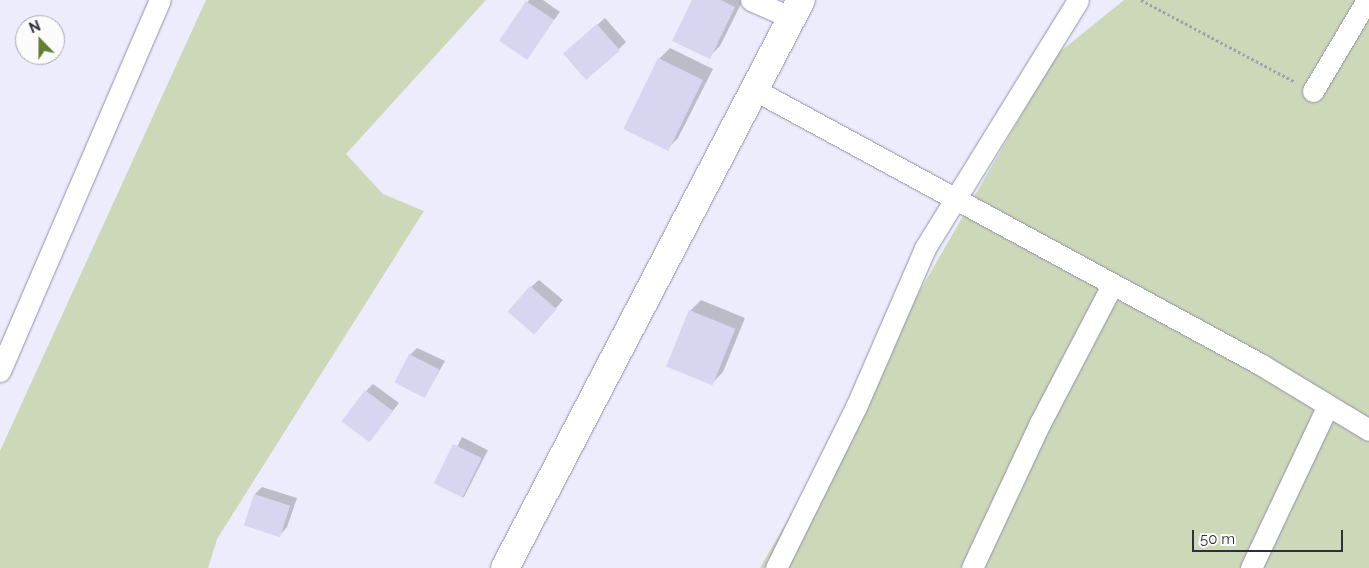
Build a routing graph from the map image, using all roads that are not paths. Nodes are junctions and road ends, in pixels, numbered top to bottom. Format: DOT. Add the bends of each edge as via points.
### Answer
graph roads {
  1 [pos="160,0"];
  2 [pos="751,0"];
  3 [pos="1078,0"];
  4 [pos="1367,0"];
  5 [pos="797,9"];
  6 [pos="755,90"];
  7 [pos="1313,92"];
  8 [pos="958,202"];
  9 [pos="1112,285"];
  10 [pos="0,371"];
  11 [pos="1327,407"];
  12 [pos="1369,430"];
  13 [pos="510,566"];
  14 [pos="776,568"];
  15 [pos="972,568"];
  16 [pos="1251,568"];
  1 -- 10 [label="street"];
  2 -- 5 [label="street"];
  3 -- 8 [label="street"];
  4 -- 7 [label="street"];
  5 -- 6 [label="main road"];
  6 -- 8 [label="street"];
  6 -- 13 [label="main road"];
  8 -- 9 [label="street"];
  8 -- 14 [label="street" via="926,248 856,407"];
  9 -- 11 [label="street" via="1260,364"];
  9 -- 15 [label="street" via="1040,422 999,518"];
  11 -- 12 [label="street"];
  11 -- 16 [label="street"];
}
